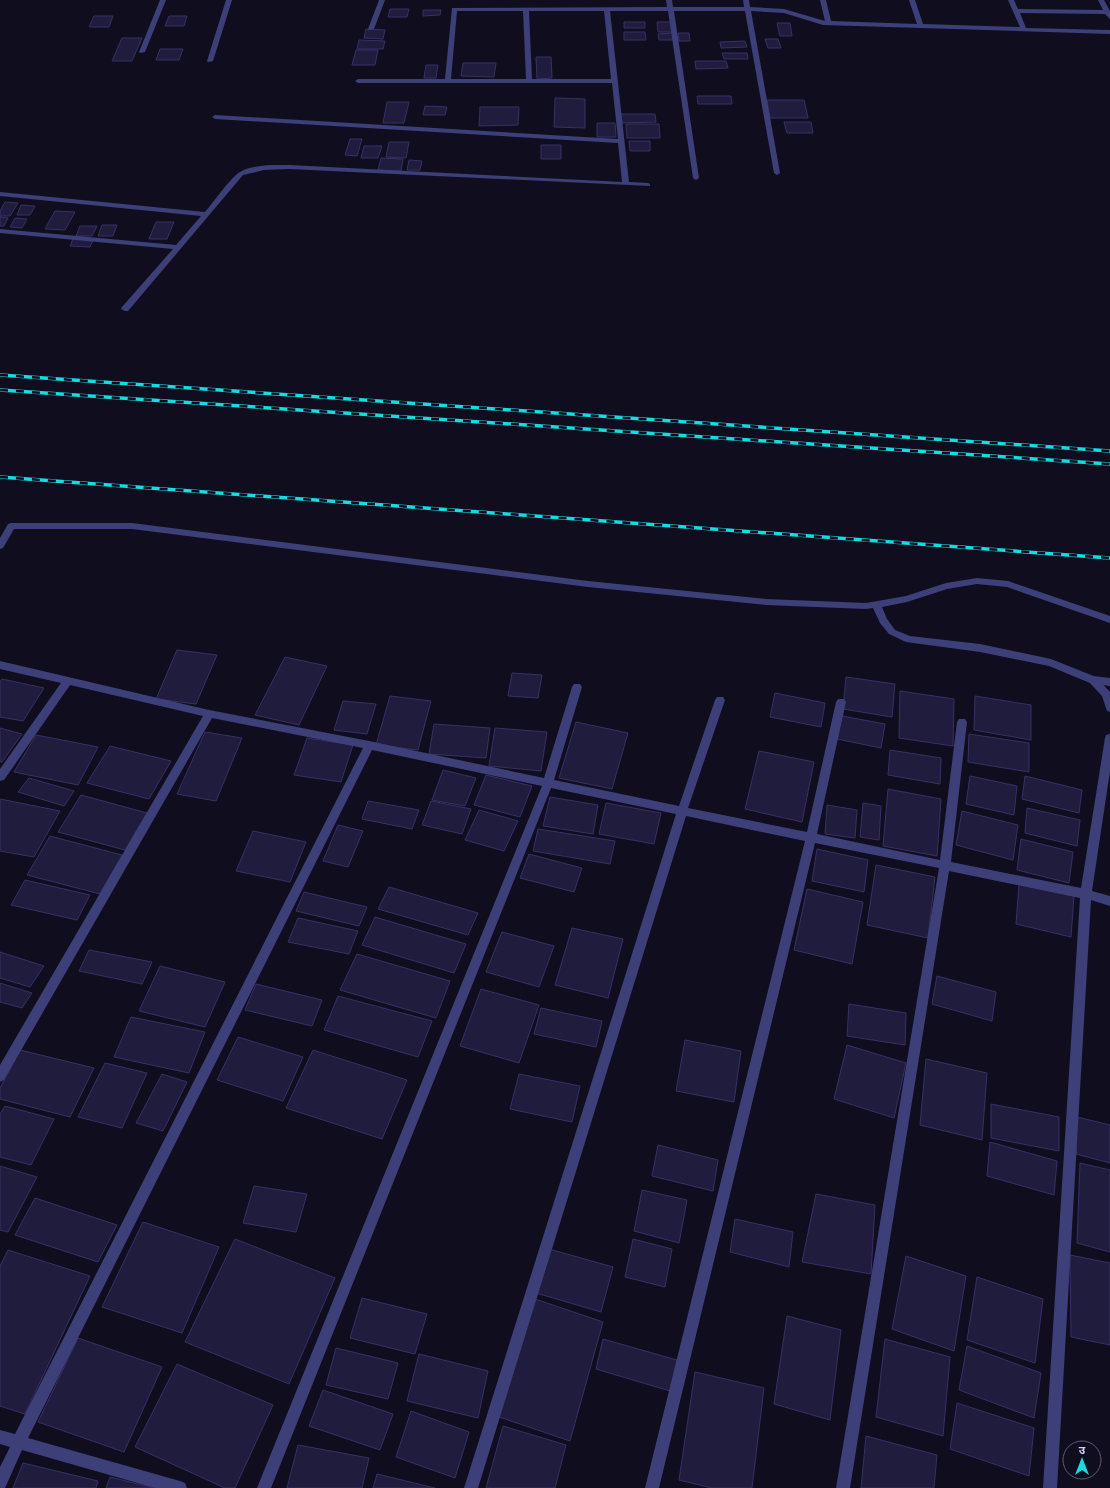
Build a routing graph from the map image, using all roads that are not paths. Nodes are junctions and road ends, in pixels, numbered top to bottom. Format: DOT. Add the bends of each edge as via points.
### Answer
graph roads {
  1 [pos="163,0"];
  2 [pos="228,0"];
  3 [pos="382,0"];
  4 [pos="503,0"];
  5 [pos="585,0"];
  6 [pos="669,0"];
  7 [pos="746,0"];
  8 [pos="823,0"];
  9 [pos="912,0"];
  10 [pos="1011,0"];
  11 [pos="1101,0"];
  12 [pos="748,9"];
  13 [pos="503,10"];
  14 [pos="526,10"];
  15 [pos="586,10"];
  16 [pos="606,10"];
  17 [pos="670,10"];
  18 [pos="1015,11"];
  19 [pos="1109,14"];
  20 [pos="828,23"];
  21 [pos="920,26"];
  22 [pos="371,29"];
  23 [pos="1024,30"];
  24 [pos="1110,32"];
  25 [pos="142,52"];
  26 [pos="210,61"];
  27 [pos="358,81"];
  28 [pos="448,81"];
  29 [pos="529,81"];
  30 [pos="614,81"];
  31 [pos="215,117"];
  32 [pos="621,141"];
  33 [pos="777,172"];
  34 [pos="696,178"];
  35 [pos="626,184"];
  36 [pos="648,185"];
  37 [pos="0,194"];
  38 [pos="206,214"];
  39 [pos="0,231"];
  40 [pos="178,247"];
  41 [pos="125,309"];
  42 [pos="0,546"];
  43 [pos="876,604"];
  44 [pos="1110,620"];
  45 [pos="0,665"];
  46 [pos="1093,680"];
  47 [pos="67,682"];
  48 [pos="1110,682"];
  49 [pos="577,687"];
  50 [pos="720,700"];
  51 [pos="841,702"];
  52 [pos="1110,708"];
  53 [pos="209,714"];
  54 [pos="962,722"];
  55 [pos="1110,738"];
  56 [pos="369,745"];
  57 [pos="0,777"];
  58 [pos="548,783"];
  59 [pos="682,811"];
  60 [pos="811,837"];
  61 [pos="945,865"];
  62 [pos="1086,894"];
  63 [pos="1110,901"];
  64 [pos="0,1076"];
  65 [pos="0,1436"];
  66 [pos="19,1442"];
  67 [pos="0,1483"];
  68 [pos="180,1488"];
  69 [pos="264,1488"];
  70 [pos="471,1488"];
  71 [pos="652,1488"];
  72 [pos="843,1488"];
  73 [pos="1050,1488"];
  1 -- 25 [label="street"];
  2 -- 26 [label="street"];
  3 -- 22 [label="street"];
  4 -- 13 [label="street"];
  5 -- 15 [label="street"];
  6 -- 17 [label="street"];
  7 -- 12 [label="street"];
  8 -- 20 [label="street"];
  9 -- 21 [label="street"];
  10 -- 18 [label="street"];
  11 -- 19 [label="street"];
  12 -- 17 [label="street"];
  12 -- 20 [label="street" via="784,11"];
  12 -- 33 [label="street"];
  13 -- 14 [label="street"];
  13 -- 28 [label="street" via="454,9"];
  14 -- 15 [label="street"];
  14 -- 29 [label="street"];
  15 -- 16 [label="street"];
  16 -- 17 [label="street"];
  16 -- 30 [label="street"];
  17 -- 34 [label="street"];
  18 -- 19 [label="street"];
  18 -- 23 [label="street"];
  20 -- 21 [label="street"];
  21 -- 23 [label="street"];
  23 -- 24 [label="street"];
  27 -- 28 [label="street"];
  28 -- 29 [label="street"];
  29 -- 30 [label="street"];
  30 -- 32 [label="street"];
  31 -- 32 [label="street"];
  32 -- 35 [label="street"];
  35 -- 36 [label="street"];
  35 -- 38 [label="street" via="268,166 241,174"];
  37 -- 38 [label="street"];
  38 -- 40 [label="street"];
  39 -- 40 [label="street"];
  40 -- 41 [label="street"];
  42 -- 43 [label="street" via="11,526 132,526 588,584 766,602 866,606"];
  43 -- 44 [label="street" via="907,599 946,586 977,581 1008,584"];
  43 -- 46 [label="street" via="882,621 892,632 910,639 980,648 1051,663"];
  45 -- 47 [label="street"];
  46 -- 48 [label="street"];
  46 -- 52 [label="street" via="1106,694"];
  47 -- 53 [label="street"];
  47 -- 57 [label="street"];
  49 -- 58 [label="street"];
  50 -- 59 [label="street"];
  51 -- 60 [label="street"];
  53 -- 56 [label="street"];
  53 -- 64 [label="street"];
  54 -- 61 [label="street"];
  55 -- 62 [label="street"];
  56 -- 58 [label="street"];
  56 -- 66 [label="street"];
  58 -- 59 [label="street"];
  58 -- 69 [label="street"];
  59 -- 60 [label="street"];
  59 -- 70 [label="street"];
  60 -- 61 [label="street"];
  60 -- 71 [label="street"];
  61 -- 62 [label="street"];
  61 -- 72 [label="street"];
  62 -- 63 [label="street"];
  62 -- 73 [label="street"];
  65 -- 66 [label="street"];
  66 -- 67 [label="street"];
  66 -- 68 [label="street"];
}
